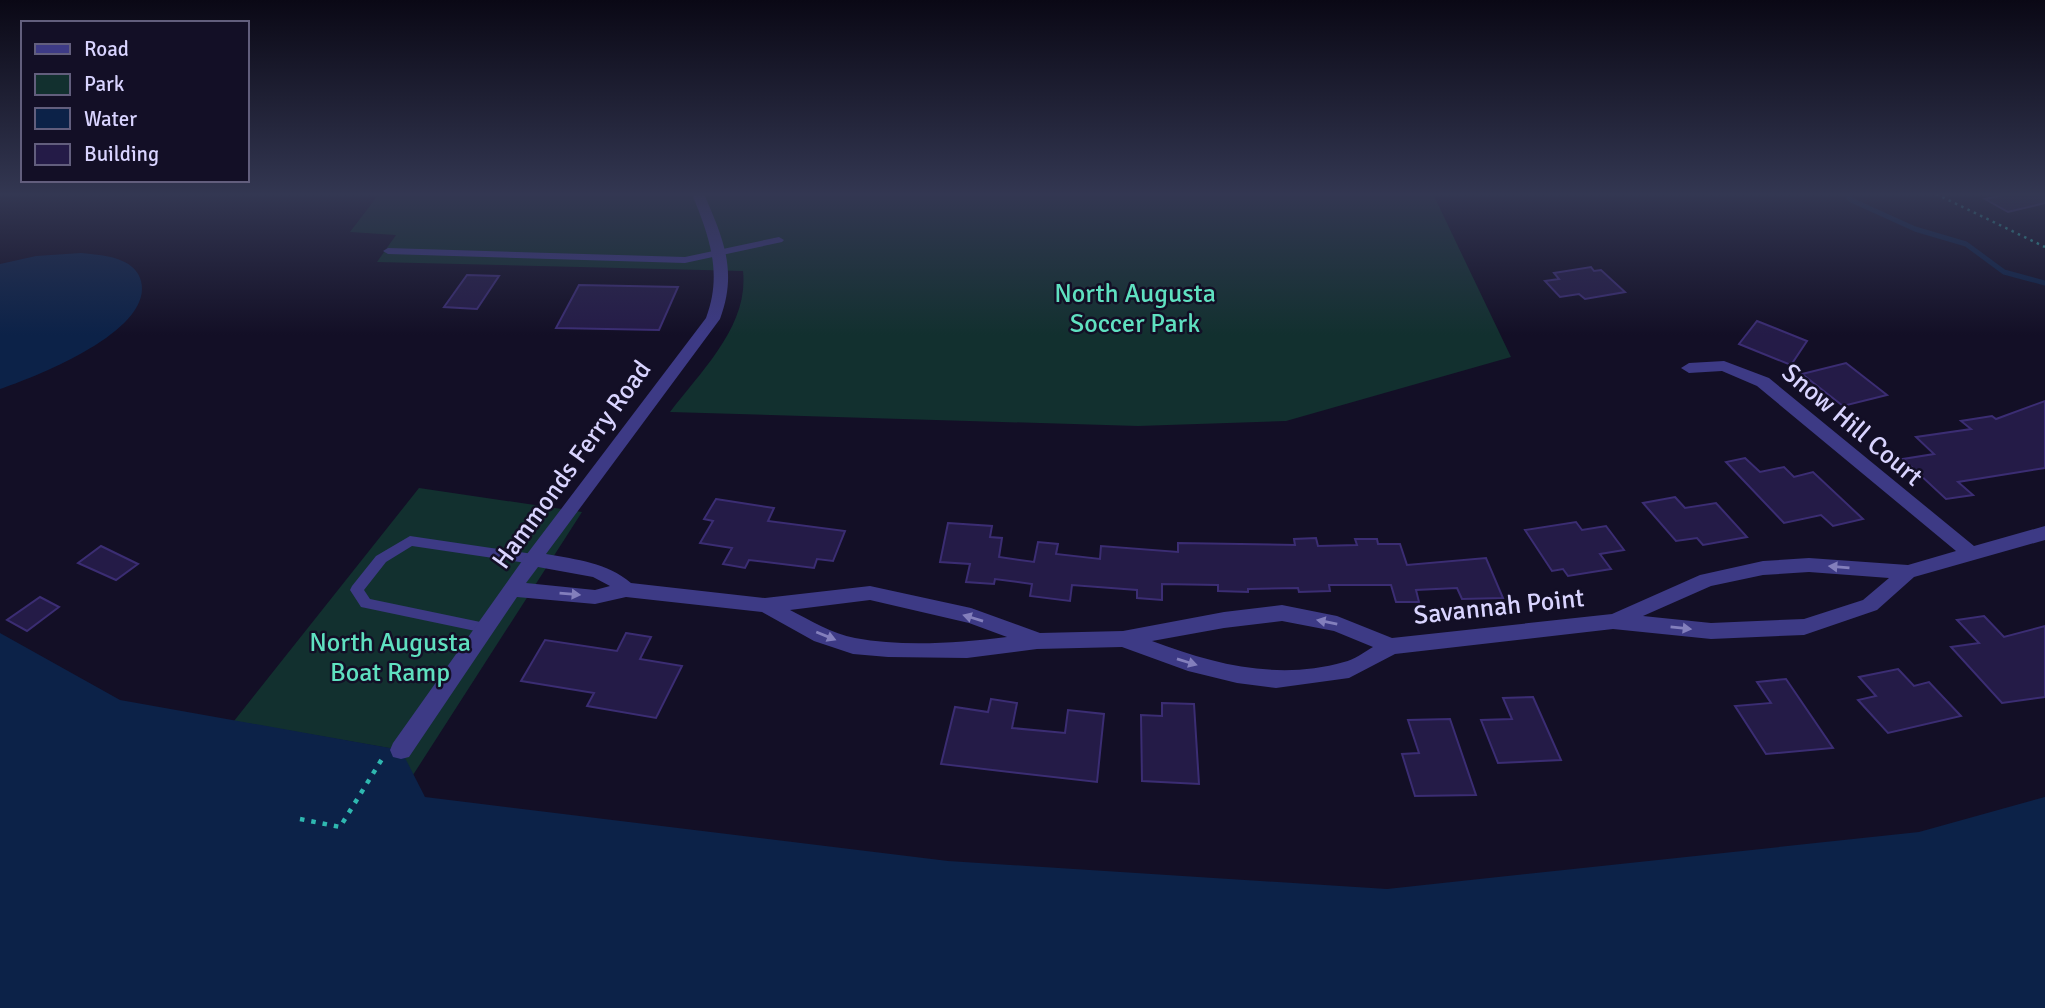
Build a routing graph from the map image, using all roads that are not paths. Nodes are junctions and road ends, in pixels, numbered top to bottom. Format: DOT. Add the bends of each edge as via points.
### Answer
graph roads {
  1 [pos="715,241"];
  2 [pos="774,241"];
  3 [pos="388,251"];
  4 [pos="719,253"];
  5 [pos="1689,368"];
  6 [pos="2045,533"];
  7 [pos="1969,553"];
  8 [pos="533,559"];
  9 [pos="1908,572"];
  10 [pos="513,589"];
  11 [pos="626,590"];
  12 [pos="765,605"];
  13 [pos="1613,621"];
  14 [pos="485,628"];
  15 [pos="1123,639"];
  16 [pos="1037,641"];
  17 [pos="1391,646"];
  18 [pos="405,744"];
  1 -- 4 [label="street, Hammonds Ferry Road"];
  2 -- 4 [label="lane"];
  3 -- 4 [label="lane" via="685,260"];
  4 -- 8 [label="street, Hammonds Ferry Road" via="724,278 713,319"];
  5 -- 7 [label="street, Snow Hill Court" via="1724,366 1763,382"];
  6 -- 7 [label="street, Savannah Point"];
  7 -- 9 [label="street, Savannah Point"];
  8 -- 10 [label="street, Hammonds Ferry Road"];
  8 -- 11 [label="street, Savannah Point" via="595,570"];
  8 -- 14 [label="lane" via="410,541 381,559 357,590 366,603"];
  9 -- 13 [label="street, Savannah Point, one-way" via="1810,565 1763,568 1707,580"];
  13 -- 9 [label="street, Savannah Point, one-way" via="1711,631 1804,627 1870,605"];
  10 -- 11 [label="street, Savannah Point, one-way" via="595,597"];
  10 -- 14 [label="street, Hammonds Ferry Road"];
  11 -- 12 [label="street, Savannah Point"];
  16 -- 12 [label="street, Savannah Point, one-way" via="971,616 870,593"];
  12 -- 16 [label="street, Savannah Point, one-way" via="821,635 853,646 967,650"];
  13 -- 17 [label="street, Savannah Point"];
  14 -- 18 [label="street, Hammonds Ferry Road"];
  15 -- 16 [label="street, Savannah Point"];
  17 -- 15 [label="street, Savannah Point, one-way" via="1337,624 1282,613"];
  15 -- 17 [label="street, Savannah Point, one-way" via="1188,663 1276,680 1349,670"];
}
